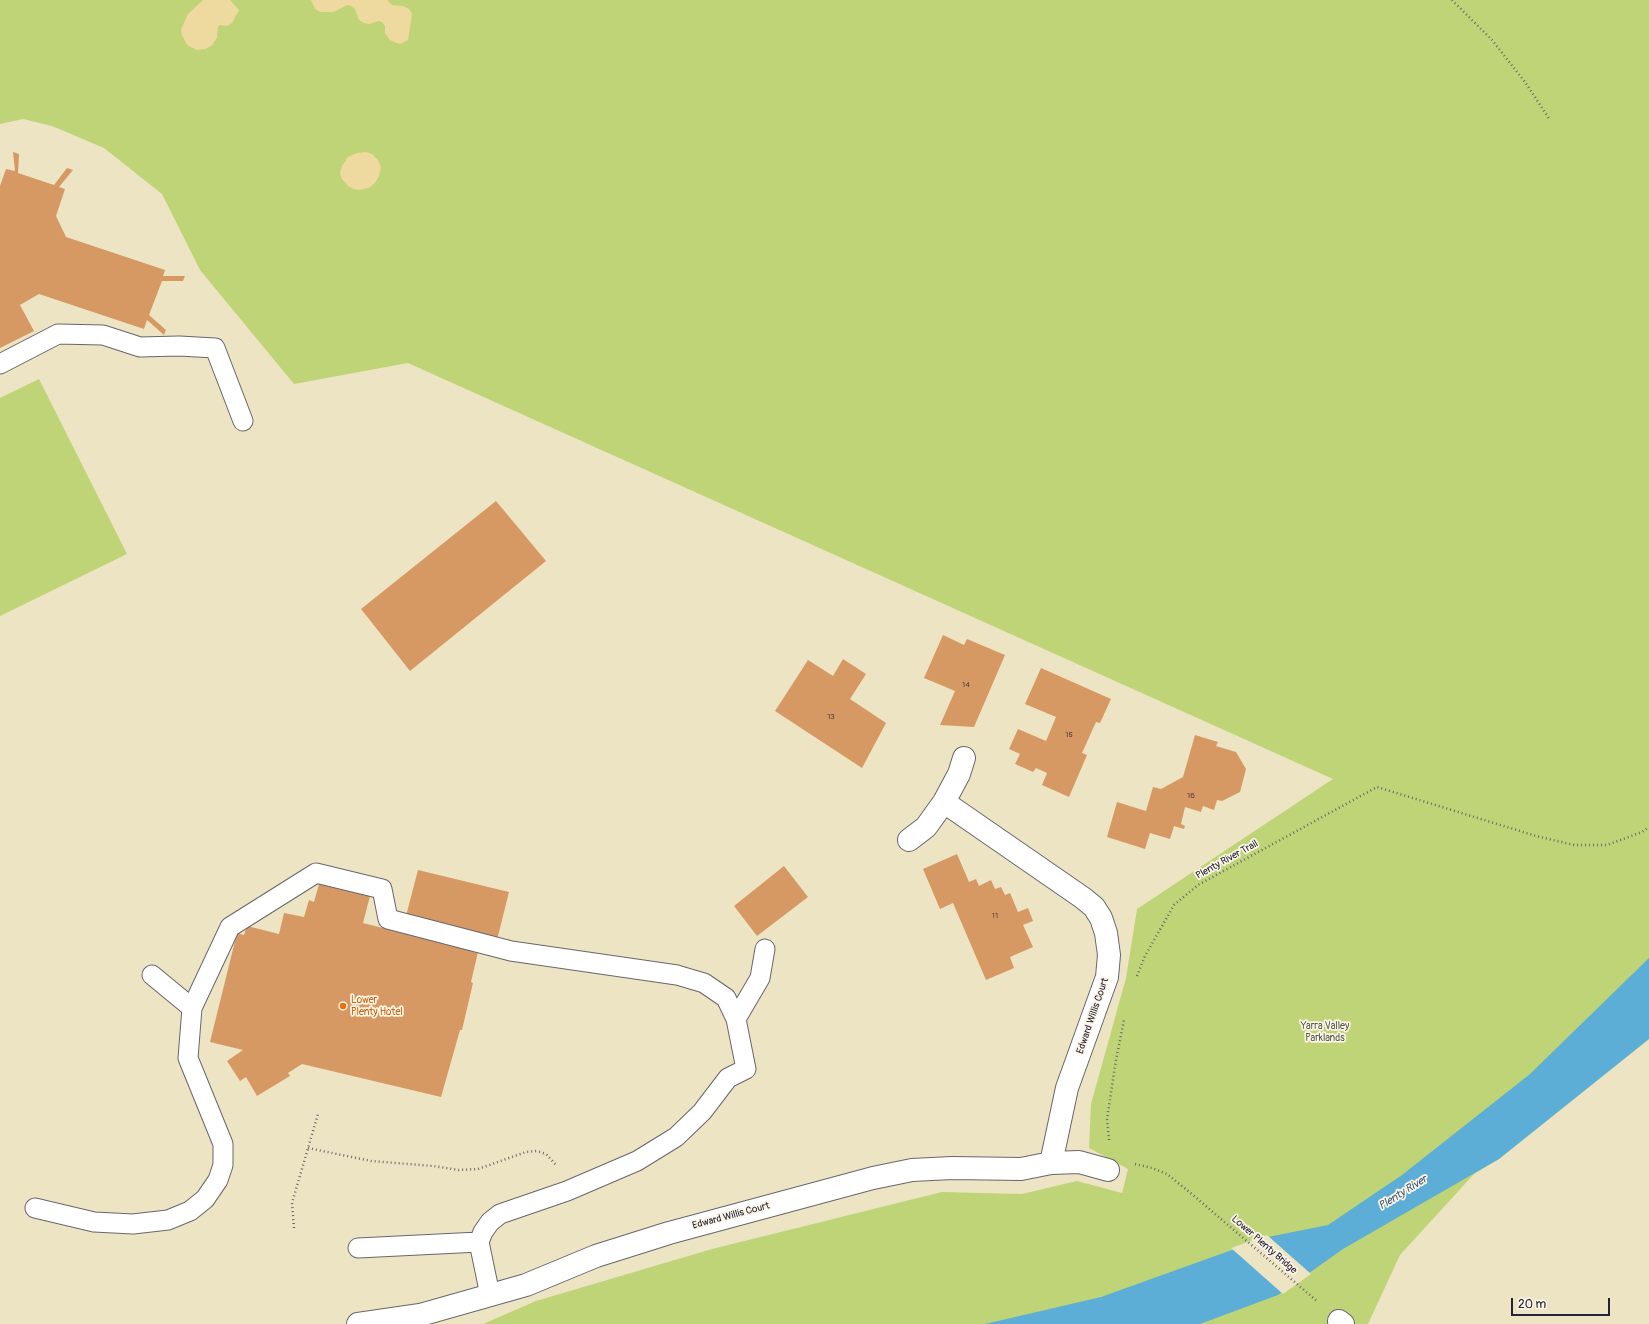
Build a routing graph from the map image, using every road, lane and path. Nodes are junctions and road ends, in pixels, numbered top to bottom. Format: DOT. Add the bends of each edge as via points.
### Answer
graph roads {
  1 [pos="1452,0"];
  2 [pos="1550,120"];
  3 [pos="0,364"];
  4 [pos="243,421"];
  5 [pos="964,758"];
  6 [pos="944,802"];
  7 [pos="1649,827"];
  8 [pos="909,840"];
  9 [pos="765,949"];
  10 [pos="152,975"];
  11 [pos="1136,978"];
  12 [pos="192,1008"];
  13 [pos="1125,1015"];
  14 [pos="736,1019"];
  15 [pos="318,1114"];
  16 [pos="1110,1145"];
  17 [pos="308,1148"];
  18 [pos="1051,1163"];
  19 [pos="1132,1163"];
  20 [pos="1108,1170"];
  21 [pos="567,1191"];
  22 [pos="35,1208"];
  23 [pos="294,1228"];
  24 [pos="479,1242"];
  25 [pos="358,1248"];
  26 [pos="1304,1290"];
  27 [pos="490,1295"];
  28 [pos="413,1320"];
  29 [pos="358,1324"];
  1 -- 2 [label="path" via="1492,40 1526,82"];
  3 -- 4 [label="lane" via="58,334 103,335 140,347 215,348"];
  5 -- 6 [label="street" via="959,774"];
  6 -- 8 [label="street" via="926,827"];
  6 -- 18 [label="street, Edward Willis Court" via="1083,898 1094,907 1106,933 1109,955 1107,977 1067,1088"];
  7 -- 11 [label="path, Plenty River Trail" via="1607,845 1574,845 1536,836 1377,787 1198,885 1174,905 1145,956"];
  9 -- 14 [label="lane" via="760,978"];
  10 -- 12 [label="lane"];
  12 -- 14 [label="lane" via="230,927 316,872 382,889 388,919 512,951 677,975 704,983 726,998"];
  12 -- 22 [label="lane" via="188,1058 223,1144 223,1165 218,1180 205,1199 190,1211 168,1220 133,1224 94,1222"];
  13 -- 16 [label="path" via="1107,1119"];
  14 -- 21 [label="lane" via="746,1069 728,1078 702,1112 676,1137 637,1161"];
  15 -- 17 [label="path"];
  17 -- 21 [label="path" via="371,1161 459,1170 478,1169 526,1152 537,1151 546,1154 557,1164"];
  17 -- 23 [label="path" via="292,1203"];
  18 -- 20 [label="street, Edward Willis Court" via="1079,1162"];
  18 -- 27 [label="street, Edward Willis Court" via="1021,1169 912,1170 873,1178 669,1232 596,1256 526,1285"];
  19 -- 26 [label="path, Lower Plenty Bridge" via="1167,1174"];
  21 -- 24 [label="lane" via="500,1214 490,1222"];
  24 -- 25 [label="lane"];
  24 -- 27 [label="lane"];
  27 -- 28 [label="street, Edward Willis Court"];
  28 -- 29 [label="street, Edward Willis Court"];
}
